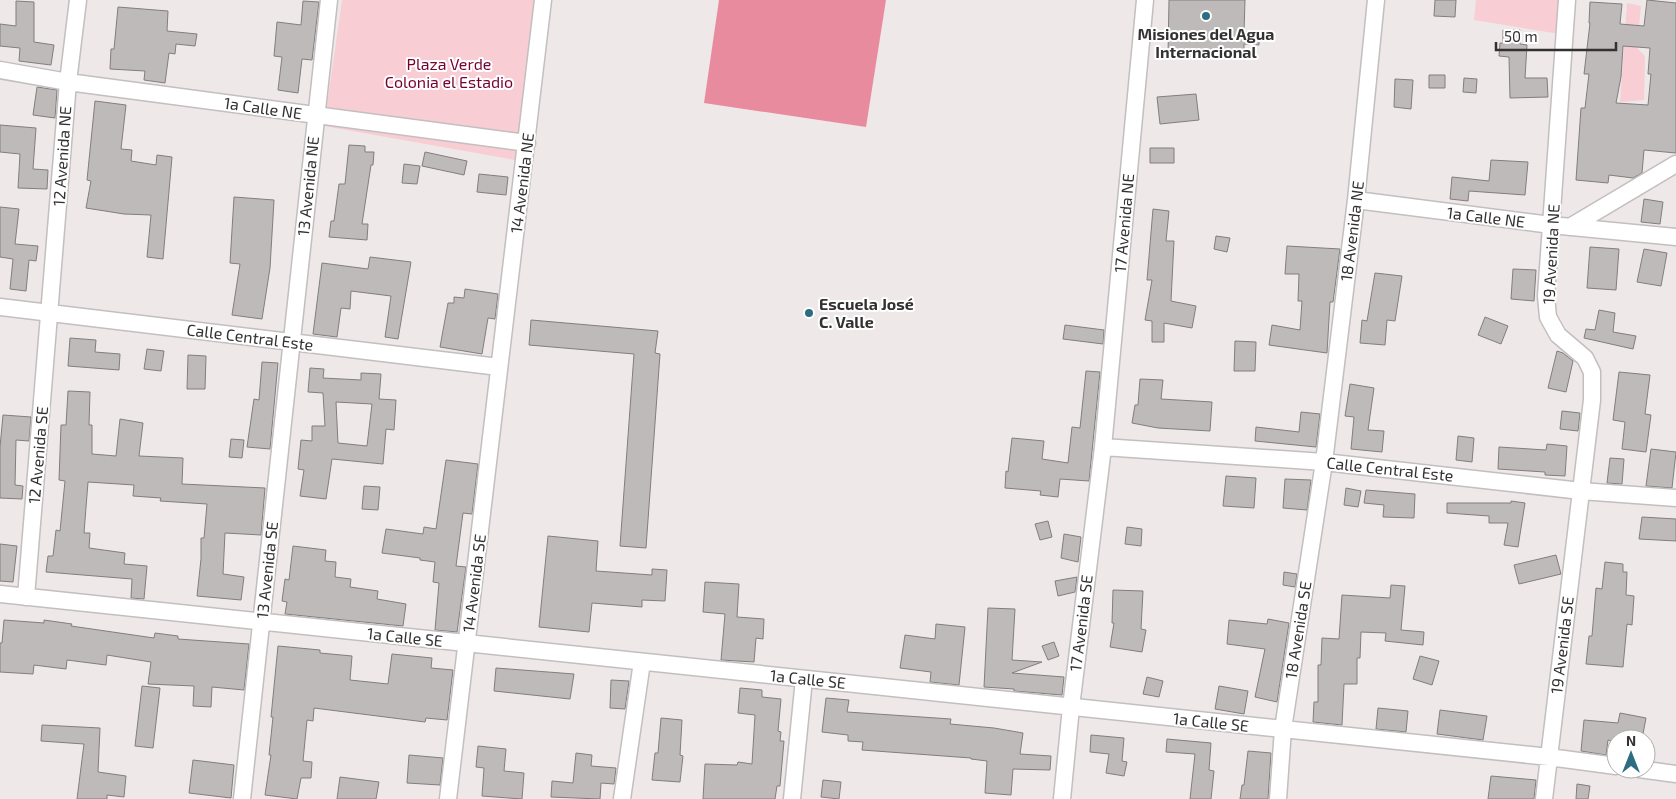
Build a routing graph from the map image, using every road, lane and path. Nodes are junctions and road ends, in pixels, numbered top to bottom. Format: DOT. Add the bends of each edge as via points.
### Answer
graph roads {
  1 [pos="78,0"];
  2 [pos="329,0"];
  3 [pos="543,0"];
  4 [pos="1145,0"];
  5 [pos="1376,0"];
  6 [pos="1567,0"];
  7 [pos="0,70"];
  8 [pos="68,82"];
  9 [pos="316,115"];
  10 [pos="527,143"];
  11 [pos="1676,164"];
  12 [pos="1356,200"];
  13 [pos="1552,225"];
  14 [pos="1570,227"];
  15 [pos="1676,237"];
  16 [pos="0,307"];
  17 [pos="50,313"];
  18 [pos="291,342"];
  19 [pos="499,367"];
  20 [pos="1103,447"];
  21 [pos="1324,462"];
  22 [pos="1580,491"];
  23 [pos="1676,498"];
  24 [pos="0,594"];
  25 [pos="26,597"];
  26 [pos="261,622"];
  27 [pos="467,643"];
  28 [pos="642,662"];
  29 [pos="804,679"];
  30 [pos="1071,707"];
  31 [pos="1283,729"];
  32 [pos="1549,758"];
  33 [pos="1606,765"];
  34 [pos="1656,771"];
  35 [pos="1676,774"];
  36 [pos="242,799"];
  37 [pos="448,799"];
  38 [pos="622,799"];
  39 [pos="792,799"];
  40 [pos="1062,799"];
  41 [pos="1278,799"];
  42 [pos="1544,799"];
  1 -- 8 [label="street, 12 Avenida NE"];
  2 -- 9 [label="street, 13 Avenida NE"];
  3 -- 10 [label="street, 14 Avenida NE"];
  4 -- 20 [label="street, 17 Avenida NE"];
  5 -- 12 [label="street, 18 Avenida NE"];
  6 -- 13 [label="street, 19 Avenida NE"];
  7 -- 8 [label="street, 1a Calle NE"];
  8 -- 9 [label="street, 1a Calle NE"];
  8 -- 17 [label="street, 12 Avenida NE"];
  9 -- 10 [label="street, 1a Calle NE"];
  9 -- 18 [label="street, 13 Avenida NE"];
  10 -- 19 [label="street, 14 Avenida NE"];
  11 -- 14 [label="street"];
  12 -- 13 [label="street, 1a Calle NE"];
  12 -- 21 [label="street, 18 Avenida NE"];
  13 -- 14 [label="street, 1a Calle NE"];
  13 -- 22 [label="street, 19 Avenida NE" via="1546,296 1548,316 1558,335 1585,358 1592,372 1592,400"];
  14 -- 15 [label="street, 1a Calle NE"];
  16 -- 17 [label="street, Calle Central Este"];
  17 -- 18 [label="street, Calle Central Este"];
  17 -- 25 [label="street, 12 Avenida SE"];
  18 -- 19 [label="street, Calle Central Este"];
  18 -- 26 [label="street, 13 Avenida SE"];
  19 -- 27 [label="street, 14 Avenida SE"];
  20 -- 21 [label="street, Calle Central Este"];
  20 -- 30 [label="street, 17 Avenida SE"];
  21 -- 22 [label="street, Calle Central Este"];
  21 -- 31 [label="street, 18 Avenida SE"];
  22 -- 23 [label="street, Calle Central Este"];
  22 -- 32 [label="street, 19 Avenida SE"];
  24 -- 25 [label="street, 1a Calle SE"];
  25 -- 26 [label="street, 1a Calle SE"];
  26 -- 27 [label="street, 1a Calle SE"];
  26 -- 36 [label="street, 13 Avenida SE"];
  27 -- 28 [label="street, 1a Calle SE"];
  27 -- 37 [label="street, 14 Avenida SE"];
  28 -- 29 [label="street, 1a Calle SE"];
  28 -- 38 [label="street"];
  29 -- 30 [label="street, 1a Calle SE"];
  29 -- 39 [label="street"];
  30 -- 31 [label="street, 1a Calle SE"];
  30 -- 40 [label="street, 17 Avenida SE"];
  31 -- 32 [label="street, 1a Calle SE"];
  31 -- 41 [label="street, 18 Avenida SE"];
  32 -- 33 [label="street, 1a Calle SE"];
  32 -- 42 [label="street, 19 Avenida SE"];
  34 -- 35 [label="street"];
}
